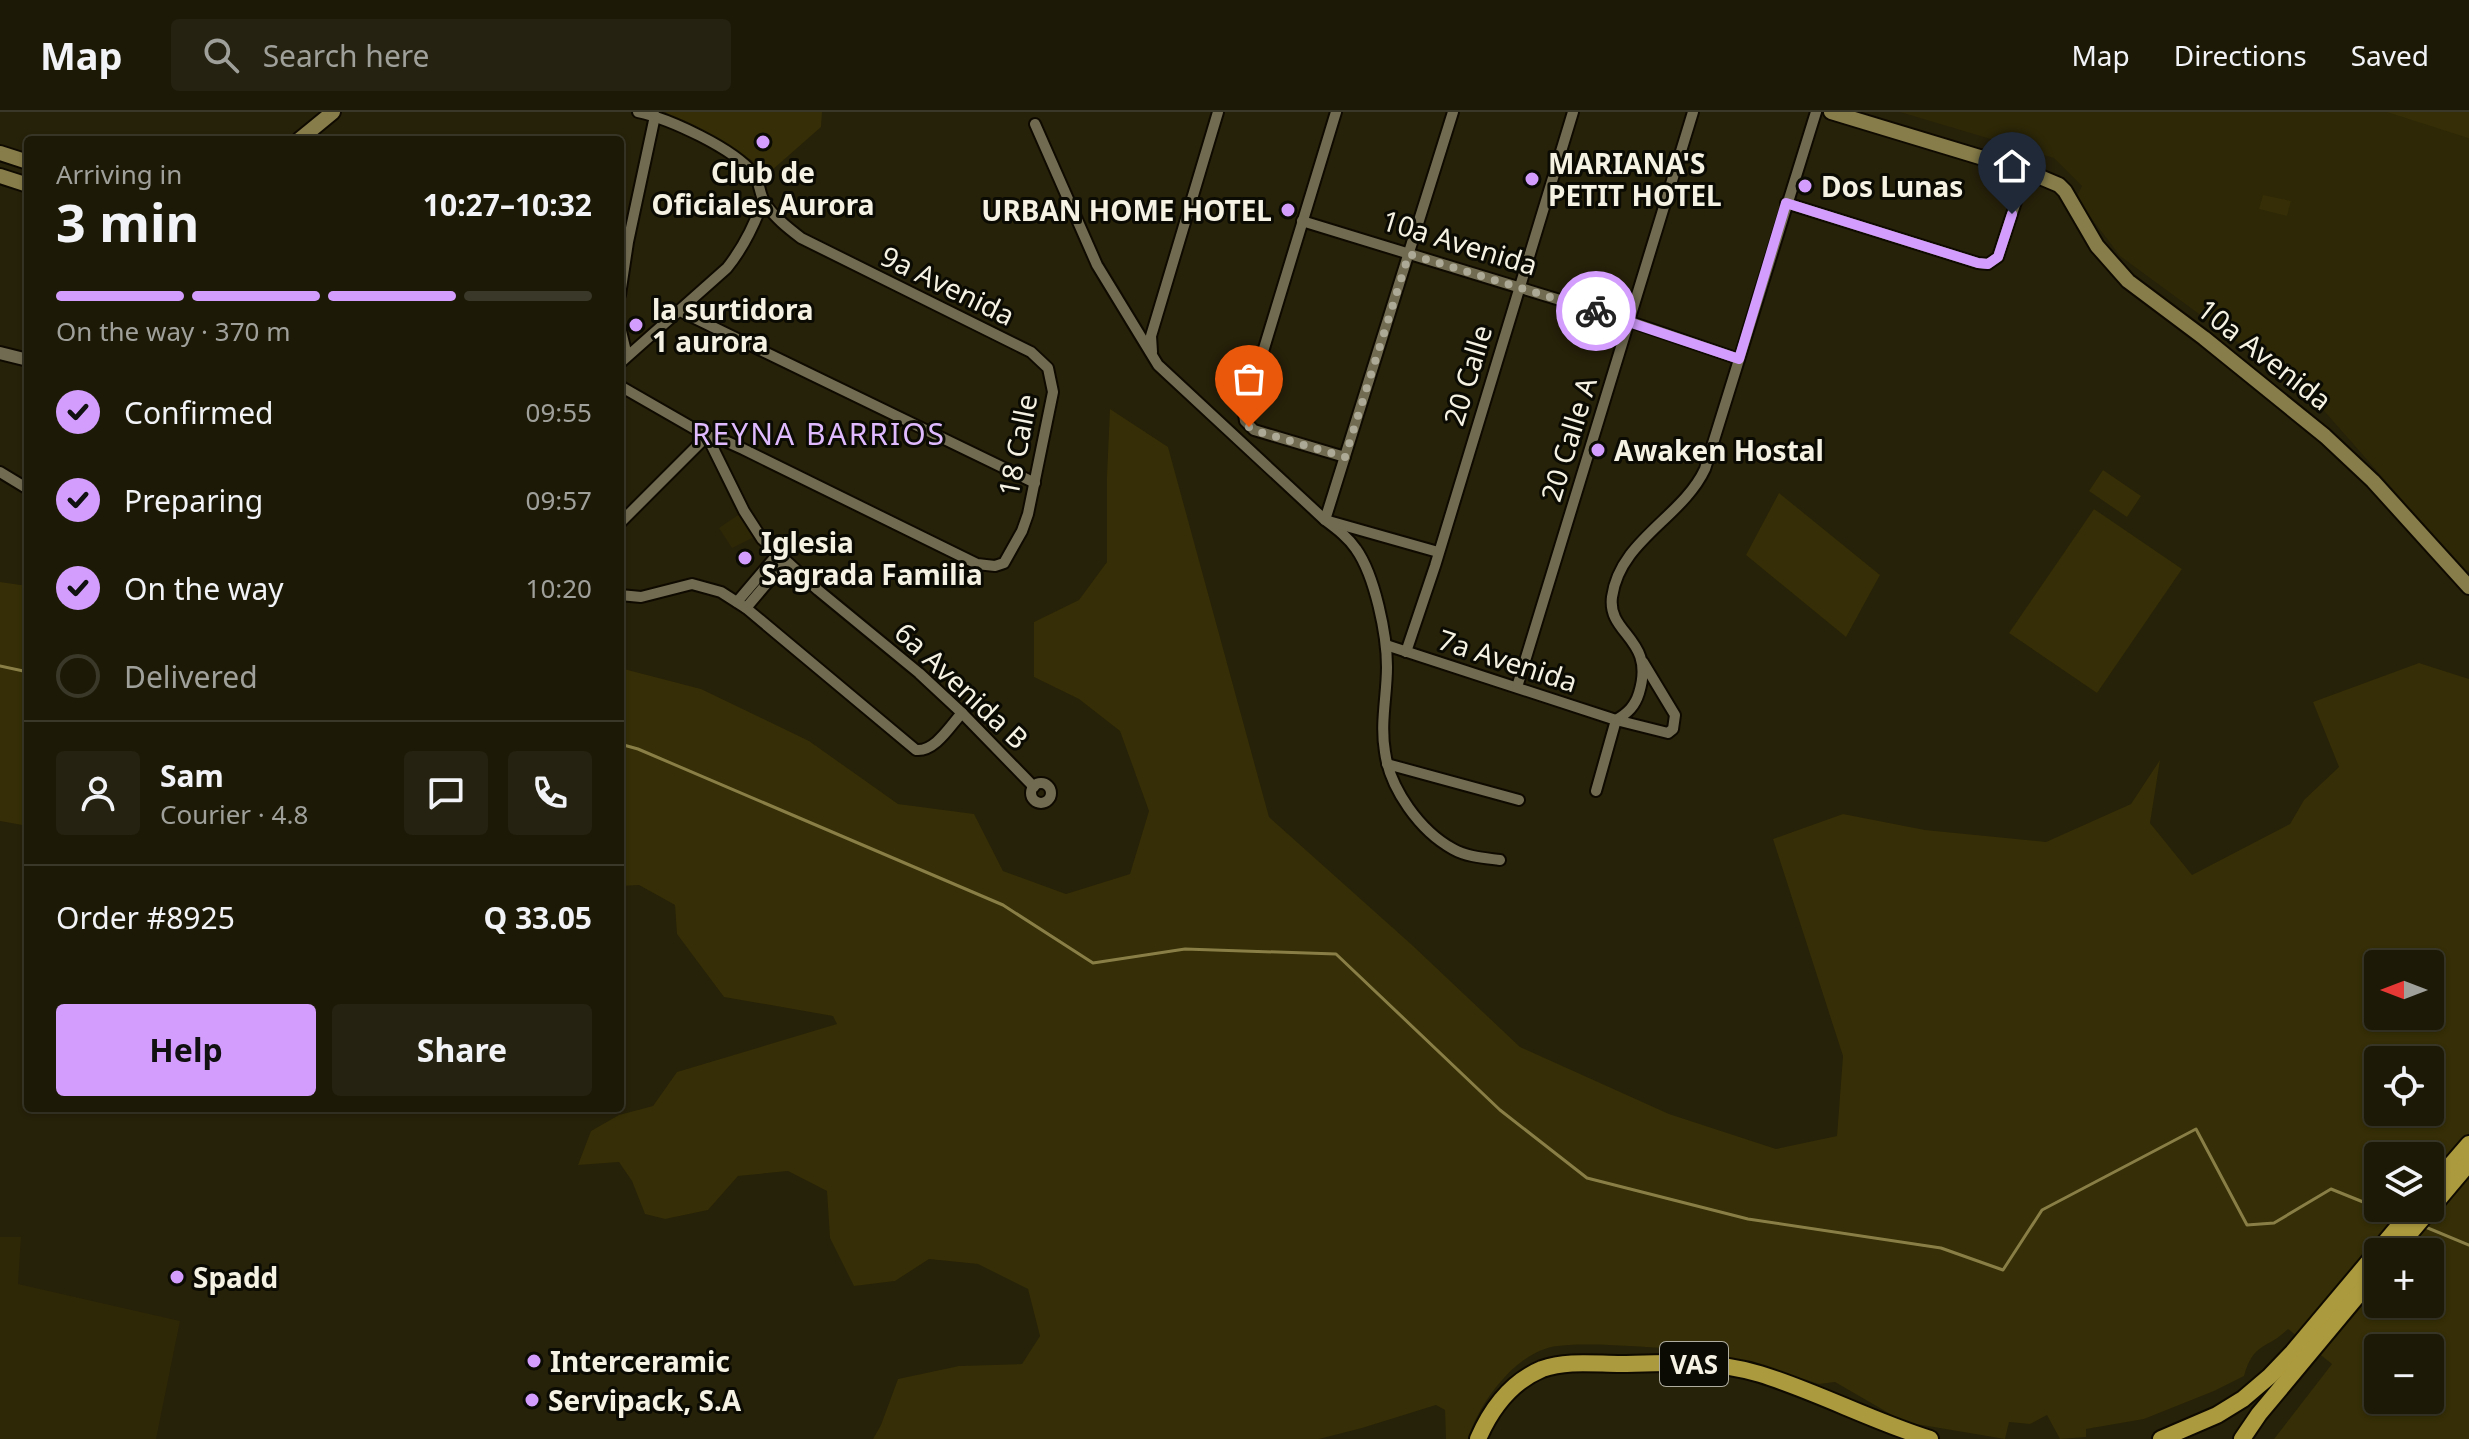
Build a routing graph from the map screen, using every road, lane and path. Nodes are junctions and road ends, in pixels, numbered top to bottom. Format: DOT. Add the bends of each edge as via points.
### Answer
graph roads {
  1 [pos="333,112"];
  2 [pos="638,112"];
  3 [pos="1218,112"];
  4 [pos="1336,112"];
  5 [pos="1453,112"];
  6 [pos="1573,112"];
  7 [pos="1693,112"];
  8 [pos="1816,112"];
  9 [pos="1831,112"];
  10 [pos="655,116"];
  11 [pos="1035,124"];
  12 [pos="304,136"];
  13 [pos="0,153"];
  14 [pos="24,161"];
  15 [pos="2026,171"];
  16 [pos="0,176"];
  17 [pos="24,184"];
  18 [pos="1786,203"];
  19 [pos="767,206"];
  20 [pos="1302,221"];
  21 [pos="625,230"];
  22 [pos="1409,254"];
  23 [pos="1519,287"];
  24 [pos="680,311"];
  25 [pos="1628,321"];
  26 [pos="0,353"];
  27 [pos="1152,356"];
  28 [pos="24,359"];
  29 [pos="1739,359"];
  30 [pos="624,360"];
  31 [pos="1048,368"];
  32 [pos="624,388"];
  33 [pos="707,436"];
  34 [pos="1345,457"];
  35 [pos="0,472"];
  36 [pos="1035,483"];
  37 [pos="24,487"];
  38 [pos="624,519"];
  39 [pos="1325,520"];
  40 [pos="1438,552"];
  41 [pos="781,558"];
  42 [pos="2469,587"];
  43 [pos="624,595"];
  44 [pos="741,605"];
  45 [pos="1386,645"];
  46 [pos="1406,652"];
  47 [pos="1643,662"];
  48 [pos="1517,687"];
  49 [pos="962,713"];
  50 [pos="1616,720"];
  51 [pos="1387,764"];
  52 [pos="1034,787"];
  53 [pos="1596,791"];
  54 [pos="1519,800"];
  55 [pos="1500,860"];
  56 [pos="2469,1144"];
  57 [pos="2469,1163"];
  58 [pos="2444,1173"];
  59 [pos="2403,1222"];
  60 [pos="2406,1238"];
  61 [pos="2364,1286"];
  62 [pos="2298,1356"];
  63 [pos="1478,1439"];
  64 [pos="1930,1439"];
  65 [pos="2162,1439"];
  66 [pos="2169,1439"];
  67 [pos="2242,1439"];
  1 -- 12 [label="main road"];
  2 -- 10 [label="street, 9a Avenida"];
  3 -- 27 [label="street" via="1151,336"];
  4 -- 20 [label="street"];
  5 -- 22 [label="street"];
  6 -- 23 [label="street, 20 Calle"];
  7 -- 25 [label="street, 20 Calle A"];
  8 -- 18 [label="street"];
  9 -- 15 [label="main road, 10a Avenida"];
  10 -- 19 [label="street, 9a Avenida" via="737,158 756,176"];
  10 -- 21 [label="street"];
  11 -- 27 [label="street" via="1097,265"];
  13 -- 14 [label="main road"];
  15 -- 18 [label="street" via="1998,257 1988,264"];
  15 -- 42 [label="main road, 10a Avenida" via="2059,185 2097,246 2128,281 2325,436"];
  16 -- 17 [label="main road"];
  18 -- 29 [label="street"];
  19 -- 24 [label="street" via="727,268"];
  19 -- 31 [label="street, 9a Avenida" via="801,238 1031,352"];
  20 -- 22 [label="street, 10a Avenida"];
  20 -- 34 [label="street" via="1245,421 1263,433"];
  22 -- 23 [label="street, 10a Avenida"];
  22 -- 34 [label="street"];
  23 -- 25 [label="street, 10a Avenida"];
  23 -- 40 [label="street, 20 Calle"];
  24 -- 30 [label="street"];
  24 -- 36 [label="street"];
  25 -- 29 [label="street, 10a Avenida"];
  25 -- 48 [label="street, 20 Calle A"];
  26 -- 28 [label="street"];
  27 -- 39 [label="street"];
  29 -- 47 [label="street" via="1700,480 1629,556 1615,583 1612,609"];
  31 -- 36 [label="street, 18 Calle" via="1053,392"];
  32 -- 33 [label="street"];
  33 -- 36 [label="street, 18 Calle" via="977,564 995,566 1010,555"];
  33 -- 38 [label="street"];
  33 -- 41 [label="street, 6a Avenida B" via="744,511"];
  34 -- 39 [label="street"];
  35 -- 37 [label="street"];
  39 -- 40 [label="street"];
  39 -- 45 [label="street" via="1346,537 1365,565"];
  40 -- 46 [label="street, 20 Calle"];
  41 -- 44 [label="street"];
  41 -- 49 [label="street, 6a Avenida B"];
  43 -- 44 [label="street" via="641,597 692,584 721,592"];
  44 -- 49 [label="street" via="911,748 922,751 931,746"];
  45 -- 46 [label="street, 7a Avenida"];
  45 -- 51 [label="street"];
  46 -- 48 [label="street, 7a Avenida"];
  47 -- 50 [label="street" via="1634,705"];
  47 -- 50 [label="street, 7a Avenida" via="1673,709 1673,729 1668,733"];
  48 -- 50 [label="street, 7a Avenida"];
  49 -- 52 [label="street, 6a Avenida B"];
  50 -- 53 [label="street"];
  51 -- 54 [label="street"];
  51 -- 55 [label="street" via="1429,832 1455,850"];
  56 -- 58 [label="highway"];
  57 -- 60 [label="highway"];
  59 -- 62 [label="highway"];
  61 -- 62 [label="highway"];
  62 -- 65 [label="highway" via="2217,1415"];
  62 -- 67 [label="highway"];
  63 -- 64 [label="highway, VAS" via="1514,1385 1541,1370 1571,1363 1662,1363 1758,1373"];
  65 -- 66 [label="highway"];
}
